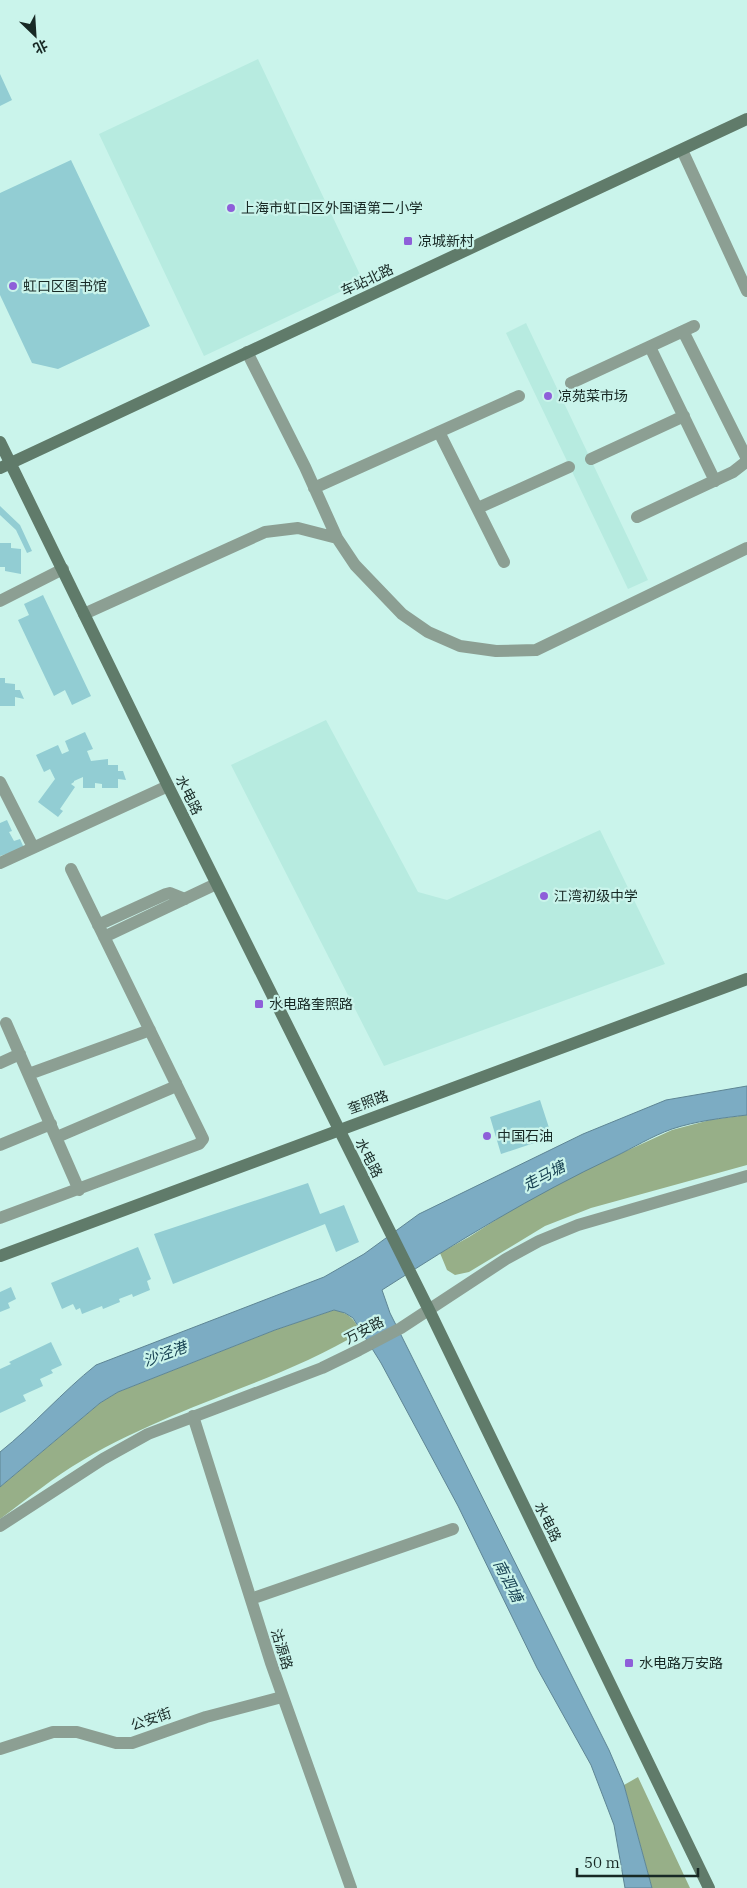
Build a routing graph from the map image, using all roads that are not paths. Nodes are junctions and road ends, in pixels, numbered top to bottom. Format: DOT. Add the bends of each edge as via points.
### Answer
graph roads {
  1 [pos="747,119"];
  2 [pos="682,150"];
  3 [pos="747,291"];
  4 [pos="650,347"];
  5 [pos="247,352"];
  6 [pos="571,384"];
  7 [pos="519,396"];
  8 [pos="684,416"];
  9 [pos="439,432"];
  10 [pos="0,442"];
  11 [pos="591,459"];
  12 [pos="747,460"];
  13 [pos="5,466"];
  14 [pos="569,467"];
  15 [pos="714,480"];
  16 [pos="314,488"];
  17 [pos="478,508"];
  18 [pos="637,517"];
  19 [pos="337,538"];
  20 [pos="747,548"];
  21 [pos="504,562"];
  22 [pos="62,569"];
  23 [pos="0,600"];
  24 [pos="84,614"];
  25 [pos="0,782"];
  26 [pos="168,786"];
  27 [pos="33,847"];
  28 [pos="0,863"];
  29 [pos="71,869"];
  30 [pos="216,884"];
  31 [pos="185,898"];
  32 [pos="98,924"];
  33 [pos="104,937"];
  34 [pos="747,979"];
  35 [pos="6,1024"];
  36 [pos="150,1030"];
  37 [pos="20,1054"];
  38 [pos="0,1063"];
  39 [pos="29,1074"];
  40 [pos="176,1083"];
  41 [pos="51,1124"];
  42 [pos="338,1129"];
  43 [pos="57,1137"];
  44 [pos="0,1145"];
  45 [pos="747,1176"];
  46 [pos="79,1190"];
  47 [pos="0,1218"];
  48 [pos="0,1256"];
  49 [pos="429,1310"];
  50 [pos="193,1416"];
  51 [pos="0,1526"];
  52 [pos="453,1529"];
  53 [pos="251,1600"];
  54 [pos="282,1697"];
  55 [pos="0,1749"];
  56 [pos="351,1888"];
  57 [pos="710,1888"];
  1 -- 2 [label="main road, 车站北路"];
  2 -- 3 [label="street"];
  2 -- 5 [label="main road, 车站北路"];
  4 -- 6 [label="street"];
  4 -- 8 [label="street"];
  4 -- 12 [label="street" via="688,329"];
  5 -- 13 [label="main road, 车站北路"];
  5 -- 16 [label="street"];
  7 -- 9 [label="street"];
  8 -- 11 [label="street"];
  8 -- 15 [label="street"];
  9 -- 16 [label="street"];
  9 -- 17 [label="street"];
  10 -- 13 [label="main road, 水电路"];
  12 -- 15 [label="street" via="733,472"];
  13 -- 22 [label="main road, 水电路"];
  14 -- 17 [label="street"];
  15 -- 18 [label="street"];
  16 -- 19 [label="street"];
  17 -- 21 [label="street"];
  19 -- 20 [label="street" via="355,565 402,614 428,632 460,646 496,651 536,650"];
  19 -- 24 [label="street" via="298,528 265,532"];
  22 -- 23 [label="street"];
  22 -- 24 [label="main road, 水电路"];
  24 -- 26 [label="main road, 水电路"];
  25 -- 27 [label="street"];
  26 -- 27 [label="street"];
  26 -- 30 [label="main road, 水电路"];
  27 -- 28 [label="street"];
  29 -- 32 [label="street"];
  30 -- 31 [label="street"];
  30 -- 42 [label="main road, 水电路"];
  31 -- 32 [label="street" via="170,893"];
  31 -- 33 [label="street"];
  32 -- 33 [label="street"];
  33 -- 36 [label="street"];
  34 -- 42 [label="main road, 奎照路"];
  35 -- 37 [label="street"];
  36 -- 39 [label="street"];
  36 -- 40 [label="street"];
  37 -- 38 [label="street"];
  37 -- 39 [label="street"];
  39 -- 41 [label="street"];
  40 -- 43 [label="street" via="174,1087"];
  40 -- 46 [label="street" via="203,1138 200,1144"];
  41 -- 43 [label="street"];
  41 -- 44 [label="street"];
  42 -- 48 [label="main road, 奎照路"];
  42 -- 49 [label="main road, 水电路"];
  43 -- 46 [label="street"];
  45 -- 49 [label="street, 万安路" via="578,1225 539,1241"];
  46 -- 47 [label="street"];
  49 -- 50 [label="street, 万安路" via="331,1364"];
  49 -- 57 [label="main road, 水电路"];
  50 -- 51 [label="street, 万安路" via="148,1434 104,1459"];
  50 -- 53 [label="street, 沽源路"];
  52 -- 53 [label="street"];
  53 -- 54 [label="street, 沽源路"];
  54 -- 55 [label="street, 公安街" via="206,1716 132,1743 116,1744 77,1732 53,1732"];
  54 -- 56 [label="street, 沽源路"];
}
